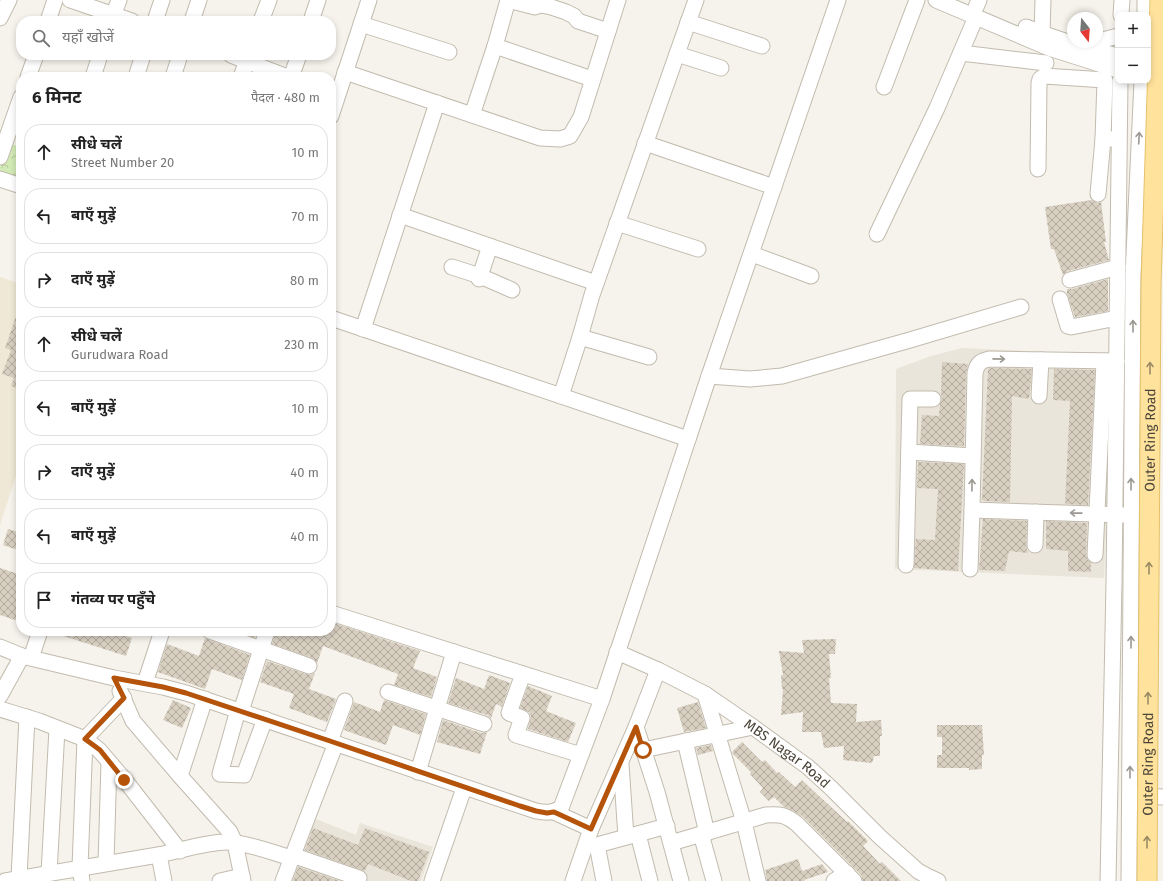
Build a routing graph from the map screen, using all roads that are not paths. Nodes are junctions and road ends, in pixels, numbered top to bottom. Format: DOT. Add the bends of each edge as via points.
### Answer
graph roads {
  1 [pos="9,0"];
  2 [pos="55,0"];
  3 [pos="70,0"];
  4 [pos="118,0"];
  5 [pos="162,0"];
  6 [pos="199,0"];
  7 [pos="269,0"];
  8 [pos="318,0"];
  9 [pos="369,0"];
  10 [pos="508,0"];
  11 [pos="618,0"];
  12 [pos="696,0"];
  13 [pos="838,0"];
  14 [pos="917,0"];
  15 [pos="936,0"];
  16 [pos="962,0"];
  17 [pos="1043,0"];
  18 [pos="1122,0"];
  19 [pos="1145,0"];
  20 [pos="1160,0"];
  21 [pos="977,8"];
  22 [pos="1121,12"];
  23 [pos="1145,12"];
  24 [pos="1,15"];
  25 [pos="50,16"];
  26 [pos="107,16"];
  27 [pos="113,16"];
  28 [pos="156,16"];
  29 [pos="194,16"];
  30 [pos="263,16"];
  31 [pos="313,16"];
  32 [pos="688,22"];
  33 [pos="361,24"];
  34 [pos="608,31"];
  35 [pos="1042,33"];
  36 [pos="1115,37"];
  37 [pos="1103,40"];
  38 [pos="1067,42"];
  39 [pos="495,46"];
  40 [pos="762,46"];
  41 [pos="1049,48"];
  42 [pos="1086,48"];
  43 [pos="449,52"];
  44 [pos="961,53"];
  45 [pos="677,54"];
  46 [pos="1115,55"];
  47 [pos="34,60"];
  48 [pos="98,60"];
  49 [pos="141,60"];
  50 [pos="178,60"];
  51 [pos="247,60"];
  52 [pos="252,60"];
  53 [pos="297,60"];
  54 [pos="721,68"];
  55 [pos="1115,69"];
  56 [pos="1045,70"];
  57 [pos="30,72"];
  58 [pos="95,72"];
  59 [pos="138,72"];
  60 [pos="175,72"];
  61 [pos="243,72"];
  62 [pos="277,72"];
  63 [pos="293,72"];
  64 [pos="345,72"];
  65 [pos="592,79"];
  66 [pos="1120,84"];
  67 [pos="1142,84"];
  68 [pos="884,87"];
  69 [pos="336,89"];
  70 [pos="438,103"];
  71 [pos="472,115"];
  72 [pos="1140,115"];
  73 [pos="1163,116"];
  74 [pos="16,125"];
  75 [pos="14,136"];
  76 [pos="1103,139"];
  77 [pos="1119,139"];
  78 [pos="645,144"];
  79 [pos="0,157"];
  80 [pos="1138,160"];
  81 [pos="1163,160"];
  82 [pos="1038,168"];
  83 [pos="0,179"];
  84 [pos="16,184"];
  85 [pos="774,187"];
  86 [pos="1098,194"];
  87 [pos="400,216"];
  88 [pos="617,223"];
  89 [pos="878,234"];
  90 [pos="455,240"];
  91 [pos="698,249"];
  92 [pos="489,250"];
  93 [pos="752,254"];
  94 [pos="524,265"];
  95 [pos="452,267"];
  96 [pos="1118,267"];
  97 [pos="811,276"];
  98 [pos="479,277"];
  99 [pos="1070,280"];
  100 [pos="596,283"];
  101 [pos="512,290"];
  102 [pos="1060,299"];
  103 [pos="1021,307"];
  104 [pos="1117,318"];
  105 [pos="336,320"];
  106 [pos="363,329"];
  107 [pos="580,337"];
  108 [pos="648,357"];
  109 [pos="1041,360"];
  110 [pos="1111,361"];
  111 [pos="709,376"];
  112 [pos="561,396"];
  113 [pos="1039,396"];
  114 [pos="932,399"];
  115 [pos="688,439"];
  116 [pos="909,452"];
  117 [pos="973,456"];
  118 [pos="972,510"];
  119 [pos="1036,512"];
  120 [pos="1097,513"];
  121 [pos="1115,515"];
  122 [pos="1131,515"];
  123 [pos="1035,545"];
  124 [pos="1095,555"];
  125 [pos="906,565"];
  126 [pos="970,569"];
  127 [pos="336,615"];
  128 [pos="38,636"];
  129 [pos="160,636"];
  130 [pos="223,636"];
  131 [pos="265,636"];
  132 [pos="0,647"];
  133 [pos="261,650"];
  134 [pos="454,652"];
  135 [pos="617,652"];
  136 [pos="27,657"];
  137 [pos="309,666"];
  138 [pos="658,670"];
  139 [pos="523,674"];
  140 [pos="114,678"];
  141 [pos="144,683"];
  142 [pos="388,692"];
  143 [pos="705,694"];
  144 [pos="0,696"];
  145 [pos="124,698"];
  146 [pos="205,699"];
  147 [pos="602,699"];
  148 [pos="345,701"];
  149 [pos="0,709"];
  150 [pos="438,709"];
  151 [pos="240,711"];
  152 [pos="27,717"];
  153 [pos="266,720"];
  154 [pos="484,724"];
  155 [pos="636,727"];
  156 [pos="753,727"];
  157 [pos="57,728"];
  158 [pos="717,733"];
  159 [pos="85,739"];
  160 [pos="685,741"];
  161 [pos="333,742"];
  162 [pos="643,750"];
  163 [pos="581,755"];
  164 [pos="110,762"];
  165 [pos="621,762"];
  166 [pos="418,772"];
  167 [pos="180,776"];
  168 [pos="464,788"];
  169 [pos="1130,796"];
  170 [pos="1163,797"];
  171 [pos="554,812"];
  172 [pos="744,822"];
  173 [pos="667,826"];
  174 [pos="591,829"];
  175 [pos="704,834"];
  176 [pos="632,836"];
  177 [pos="235,843"];
  178 [pos="671,843"];
  179 [pos="180,851"];
  180 [pos="582,854"];
  181 [pos="159,855"];
  182 [pos="292,856"];
  183 [pos="106,863"];
  184 [pos="49,873"];
  185 [pos="81,874"];
  186 [pos="851,877"];
  187 [pos="19,878"];
  188 [pos="243,878"];
  189 [pos="359,878"];
  190 [pos="925,878"];
  191 [pos="5,881"];
  192 [pos="164,881"];
  193 [pos="220,881"];
  194 [pos="283,881"];
  195 [pos="432,881"];
  196 [pos="572,881"];
  197 [pos="582,881"];
  198 [pos="604,881"];
  199 [pos="650,881"];
  200 [pos="681,881"];
  201 [pos="714,881"];
  202 [pos="758,881"];
  203 [pos="834,881"];
  204 [pos="1108,881"];
  205 [pos="1129,881"];
  206 [pos="1147,881"];
  1 -- 24 [label="street"];
  2 -- 25 [label="street"];
  3 -- 26 [label="street"];
  4 -- 27 [label="street"];
  5 -- 28 [label="street"];
  6 -- 29 [label="street"];
  7 -- 30 [label="street"];
  8 -- 31 [label="street"];
  9 -- 33 [label="street"];
  10 -- 34 [label="street" via="566,12 574,16 578,22"];
  10 -- 39 [label="street"];
  11 -- 34 [label="street"];
  12 -- 32 [label="street"];
  13 -- 85 [label="street"];
  14 -- 68 [label="street"];
  15 -- 21 [label="street"];
  16 -- 21 [label="street"];
  17 -- 35 [label="street"];
  18 -- 22 [label="street"];
  19 -- 23 [label="street"];
  206 -- 20 [label="main road, Outer Ring Road, one-way, bridge" via="1151,286"];
  21 -- 35 [label="street"];
  21 -- 41 [label="street"];
  21 -- 44 [label="street"];
  32 -- 40 [label="street"];
  32 -- 45 [label="street"];
  33 -- 43 [label="street"];
  33 -- 64 [label="street"];
  34 -- 65 [label="street"];
  35 -- 38 [label="street"];
  36 -- 37 [label="street"];
  39 -- 65 [label="street"];
  39 -- 71 [label="street"];
  41 -- 55 [label="street"];
  41 -- 56 [label="street"];
  42 -- 46 [label="street"];
  44 -- 56 [label="street"];
  44 -- 89 [label="street"];
  45 -- 54 [label="street"];
  45 -- 78 [label="street"];
  47 -- 57 [label="street"];
  48 -- 58 [label="street"];
  49 -- 59 [label="street"];
  50 -- 60 [label="street"];
  51 -- 61 [label="street"];
  52 -- 62 [label="street"];
  53 -- 63 [label="street"];
  56 -- 76 [label="street" via="1105,80"];
  56 -- 82 [label="street" via="1039,83"];
  64 -- 69 [label="street"];
  64 -- 70 [label="street"];
  65 -- 71 [label="street" via="581,117 570,136 560,140 540,138"];
  66 -- 77 [label="street"];
  67 -- 72 [label="street, Outer Ring Road"];
  70 -- 71 [label="street"];
  70 -- 87 [label="street"];
  72 -- 73 [label="street"];
  80 -- 72 [label="street, Outer Ring Road, one-way"];
  74 -- 75 [label="street"];
  75 -- 79 [label="street"];
  76 -- 77 [label="street"];
  76 -- 86 [label="street"];
  77 -- 96 [label="street"];
  78 -- 85 [label="street"];
  78 -- 88 [label="street"];
  80 -- 81 [label="street"];
  122 -- 80 [label="street, Outer Ring Road, one-way" via="1133,276"];
  83 -- 84 [label="street"];
  85 -- 93 [label="street"];
  87 -- 92 [label="street"];
  87 -- 106 [label="street"];
  88 -- 91 [label="street"];
  88 -- 100 [label="street"];
  90 -- 92 [label="street"];
  92 -- 94 [label="street"];
  92 -- 98 [label="street"];
  92 -- 100 [label="street"];
  93 -- 97 [label="street"];
  93 -- 111 [label="street"];
  95 -- 98 [label="street"];
  96 -- 99 [label="street"];
  96 -- 104 [label="street"];
  98 -- 101 [label="street"];
  100 -- 107 [label="street"];
  102 -- 104 [label="street" via="1068,326 1071,327"];
  103 -- 111 [label="street" via="782,376 750,379"];
  104 -- 110 [label="street"];
  105 -- 106 [label="street"];
  106 -- 112 [label="street"];
  107 -- 108 [label="street"];
  107 -- 112 [label="street"];
  109 -- 110 [label="street"];
  109 -- 113 [label="street"];
  117 -- 109 [label="street, one-way" via="975,373 981,360"];
  110 -- 120 [label="street"];
  110 -- 121 [label="street"];
  111 -- 115 [label="street"];
  112 -- 115 [label="street"];
  114 -- 116 [label="street" via="910,398"];
  115 -- 135 [label="street"];
  116 -- 117 [label="street"];
  116 -- 125 [label="street"];
  118 -- 117 [label="street, one-way"];
  118 -- 119 [label="street"];
  118 -- 126 [label="street"];
  120 -- 119 [label="street, one-way"];
  119 -- 123 [label="street"];
  120 -- 121 [label="street"];
  120 -- 124 [label="street"];
  121 -- 122 [label="street"];
  121 -- 204 [label="street"];
  169 -- 122 [label="street, Outer Ring Road, one-way"];
  127 -- 134 [label="street"];
  128 -- 136 [label="street"];
  129 -- 141 [label="street"];
  130 -- 133 [label="street"];
  131 -- 133 [label="street"];
  132 -- 136 [label="street"];
  133 -- 137 [label="street"];
  133 -- 151 [label="street"];
  134 -- 139 [label="street"];
  134 -- 150 [label="street"];
  135 -- 138 [label="street, MBS Nagar Road"];
  135 -- 147 [label="street"];
  136 -- 140 [label="street"];
  136 -- 144 [label="street"];
  138 -- 143 [label="street, MBS Nagar Road"];
  138 -- 155 [label="street"];
  139 -- 147 [label="street"];
  139 -- 163 [label="street" via="509,713 522,718 516,735"];
  140 -- 141 [label="street"];
  140 -- 145 [label="street"];
  141 -- 146 [label="street"];
  142 -- 150 [label="street"];
  143 -- 156 [label="street, MBS Nagar Road"];
  143 -- 158 [label="street"];
  145 -- 159 [label="street"];
  145 -- 167 [label="street" via="134,721"];
  146 -- 151 [label="street"];
  146 -- 167 [label="street"];
  147 -- 163 [label="street"];
  148 -- 161 [label="street"];
  149 -- 152 [label="street"];
  150 -- 154 [label="street"];
  150 -- 166 [label="street"];
  151 -- 153 [label="street"];
  151 -- 153 [label="street" via="220,774 244,775"];
  152 -- 157 [label="street"];
  152 -- 187 [label="street"];
  153 -- 161 [label="street"];
  155 -- 162 [label="street"];
  155 -- 165 [label="street"];
  156 -- 158 [label="street"];
  156 -- 190 [label="street, MBS Nagar Road" via="808,767"];
  157 -- 159 [label="street"];
  157 -- 184 [label="street"];
  158 -- 160 [label="street"];
  158 -- 172 [label="street"];
  159 -- 164 [label="street" via="100,750"];
  159 -- 185 [label="street"];
  160 -- 162 [label="street"];
  160 -- 175 [label="street"];
  161 -- 166 [label="street"];
  161 -- 182 [label="street"];
  162 -- 173 [label="street"];
  163 -- 171 [label="street" via="561,808"];
  164 -- 179 [label="street"];
  164 -- 183 [label="street"];
  165 -- 174 [label="street"];
  165 -- 176 [label="street"];
  166 -- 168 [label="street"];
  167 -- 177 [label="street" via="230,832"];
  168 -- 171 [label="street" via="536,811"];
  168 -- 195 [label="street"];
  169 -- 170 [label="street"];
  169 -- 205 [label="street, Outer Ring Road"];
  171 -- 174 [label="street"];
  172 -- 175 [label="street"];
  172 -- 186 [label="street" via="766,815 778,814 790,818"];
  172 -- 202 [label="street"];
  173 -- 176 [label="street"];
  173 -- 178 [label="street"];
  174 -- 180 [label="street"];
  175 -- 178 [label="street"];
  175 -- 201 [label="street"];
  176 -- 198 [label="street" via="597,845"];
  176 -- 199 [label="street"];
  177 -- 179 [label="street" via="216,843"];
  177 -- 182 [label="street"];
  177 -- 188 [label="street"];
  178 -- 200 [label="street"];
  179 -- 181 [label="street"];
  180 -- 196 [label="street"];
  180 -- 197 [label="street"];
  181 -- 183 [label="street"];
  181 -- 192 [label="street"];
  182 -- 189 [label="street"];
  182 -- 194 [label="street"];
  183 -- 185 [label="street"];
  184 -- 185 [label="street"];
  184 -- 187 [label="street"];
  186 -- 203 [label="street"];
  187 -- 191 [label="street"];
  188 -- 193 [label="street"];
}
